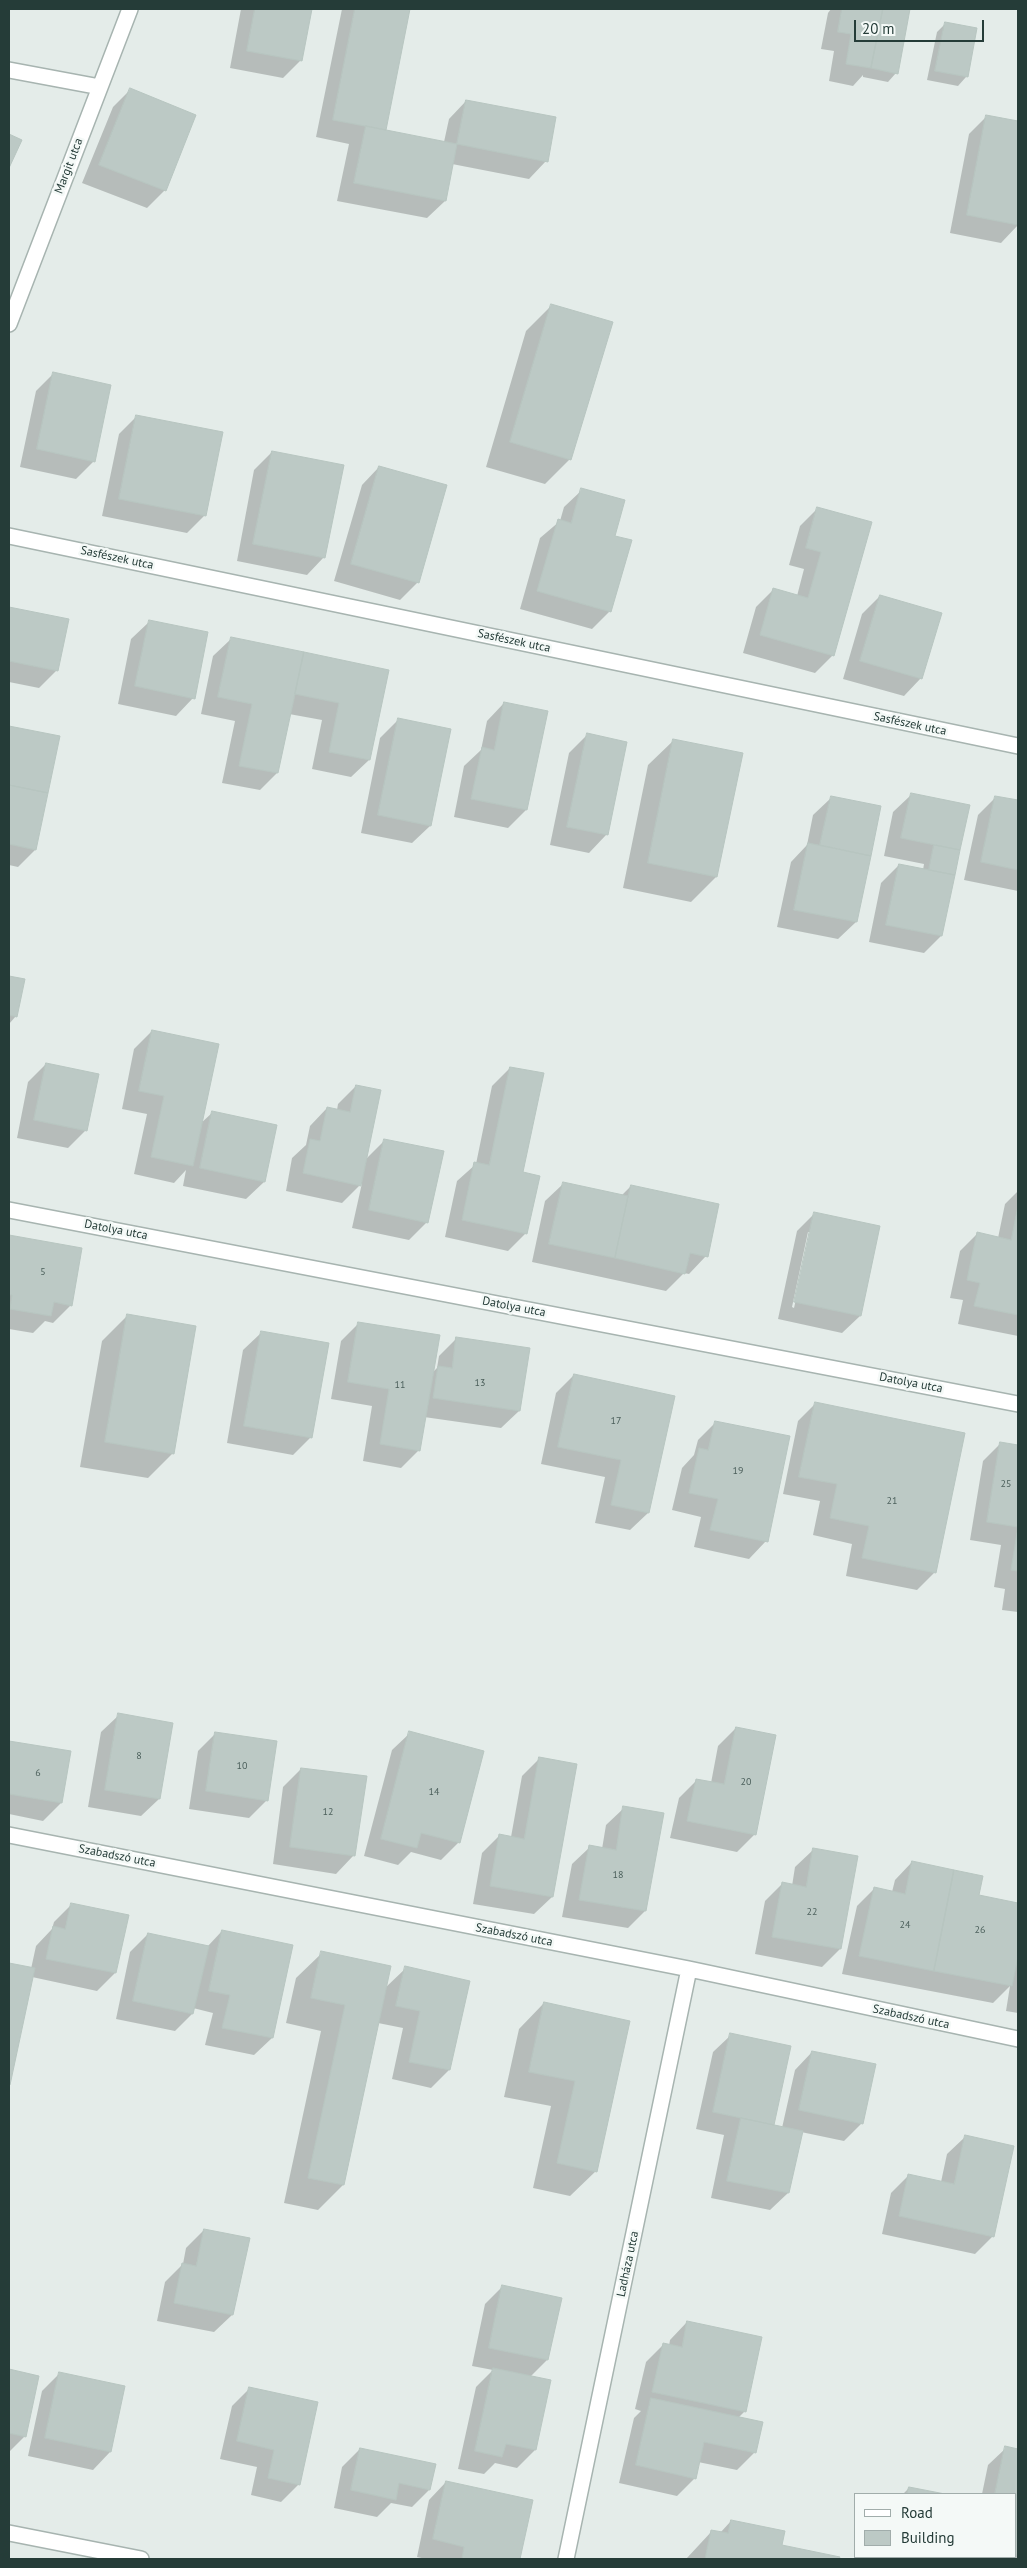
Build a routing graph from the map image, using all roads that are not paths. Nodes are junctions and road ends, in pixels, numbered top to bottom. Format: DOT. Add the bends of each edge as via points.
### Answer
graph roads {
  1 [pos="130,9"];
  2 [pos="9,70"];
  3 [pos="100,87"];
  4 [pos="9,324"];
  5 [pos="9,536"];
  6 [pos="1018,746"];
  7 [pos="9,1210"];
  8 [pos="1018,1404"];
  9 [pos="9,1835"];
  10 [pos="690,1969"];
  11 [pos="1018,2040"];
  12 [pos="9,2533"];
  13 [pos="141,2559"];
  14 [pos="566,2559"];
  1 -- 3 [label="street, Margit utca"];
  2 -- 3 [label="street"];
  3 -- 4 [label="street, Margit utca"];
  5 -- 6 [label="street, Sasfészek utca"];
  7 -- 8 [label="street, Datolya utca"];
  9 -- 10 [label="street, Szabadszó utca"];
  10 -- 11 [label="street, Szabadszó utca"];
  10 -- 14 [label="street, Ladháza utca"];
  12 -- 13 [label="street"];
}
